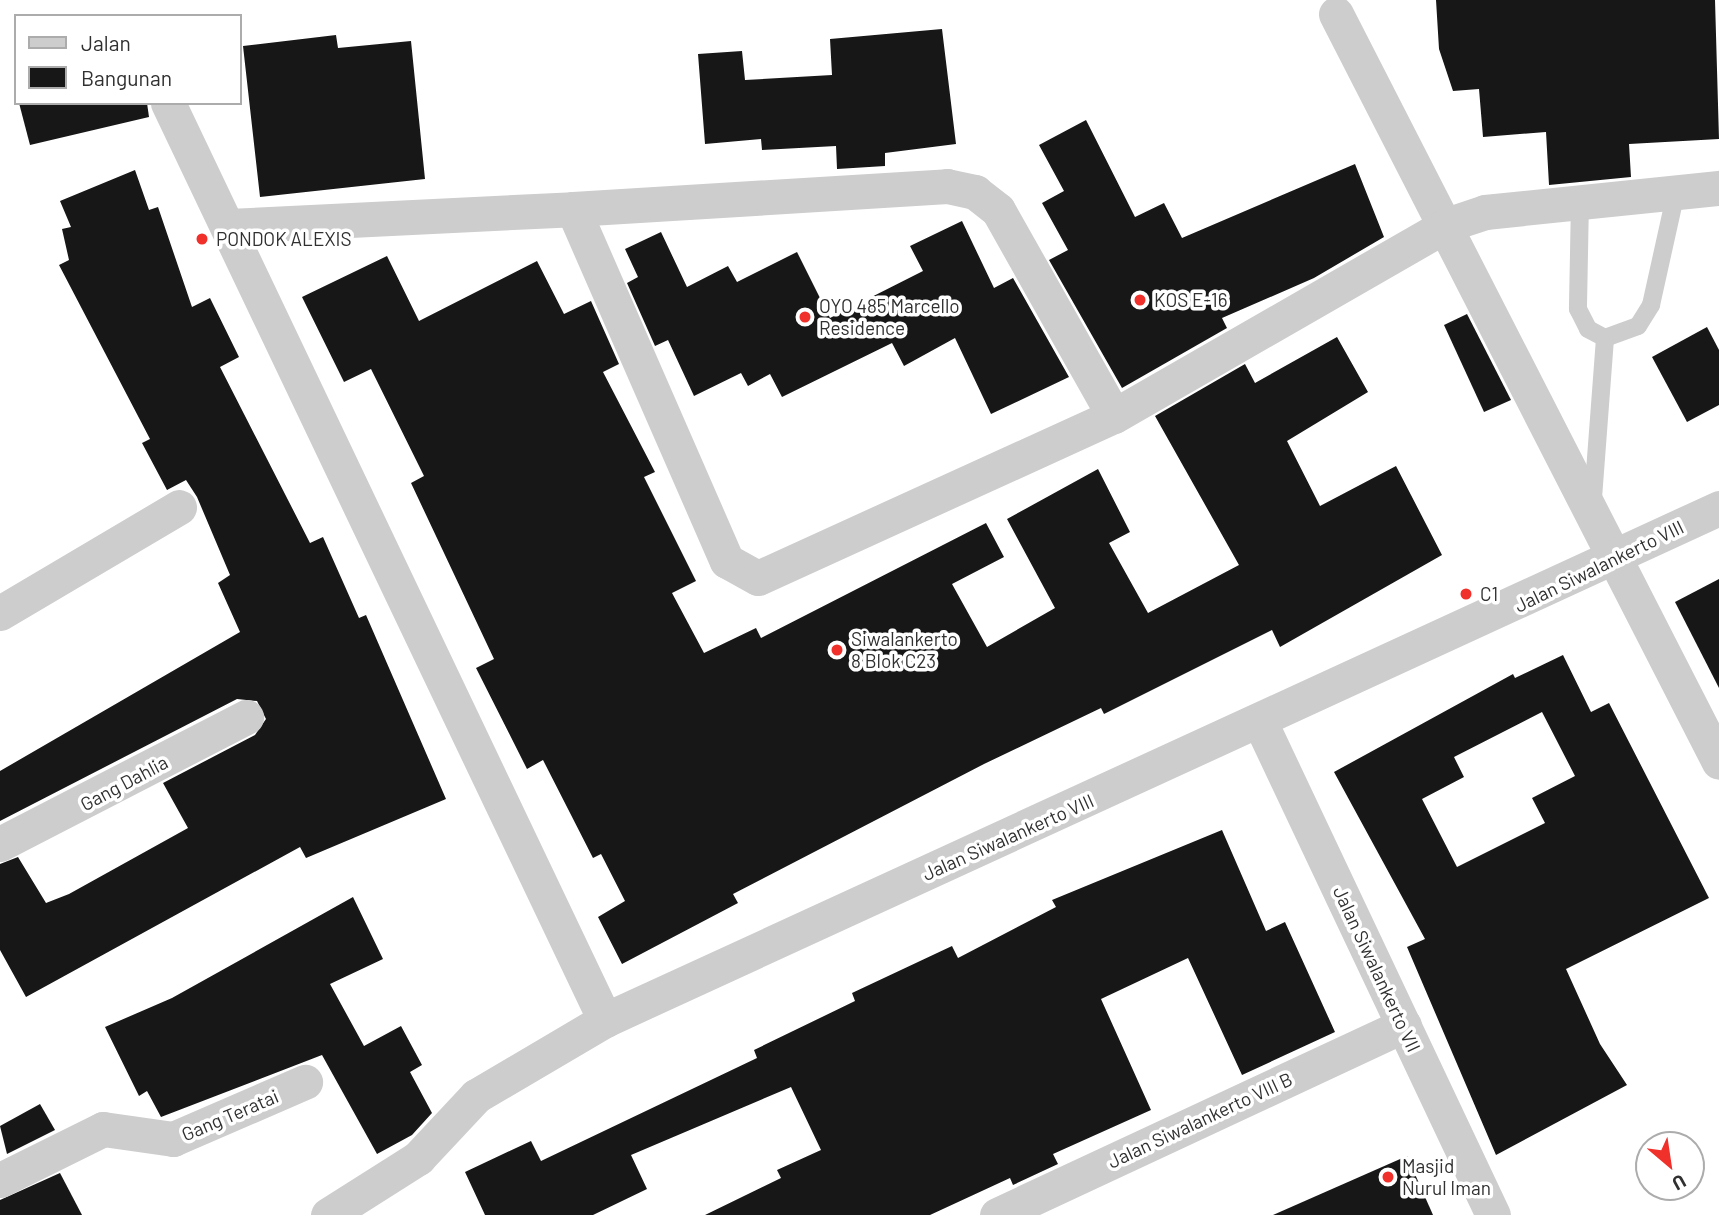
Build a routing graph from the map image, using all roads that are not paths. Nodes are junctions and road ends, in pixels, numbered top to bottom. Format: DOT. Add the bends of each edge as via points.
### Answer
graph roads {
  1 [pos="1336,14"];
  2 [pos="169,105"];
  3 [pos="1719,188"];
  4 [pos="1676,192"];
  5 [pos="1580,201"];
  6 [pos="573,209"];
  7 [pos="1446,225"];
  8 [pos="228,226"];
  9 [pos="1605,338"];
  10 [pos="1114,416"];
  11 [pos="179,507"];
  12 [pos="1719,508"];
  13 [pos="1594,517"];
  14 [pos="1616,560"];
  15 [pos="0,613"];
  16 [pos="246,717"];
  17 [pos="1261,724"];
  18 [pos="1719,762"];
  19 [pos="0,844"];
  20 [pos="605,1020"];
  21 [pos="1404,1025"];
  22 [pos="305,1082"];
  23 [pos="0,1180"];
  24 [pos="328,1215"];
  25 [pos="997,1215"];
  26 [pos="1493,1215"];
  1 -- 7 [label="street"];
  2 -- 8 [label="street"];
  3 -- 4 [label="street"];
  4 -- 5 [label="street"];
  4 -- 9 [label="lane" via="1651,305 1638,326"];
  5 -- 7 [label="street" via="1485,212"];
  5 -- 9 [label="lane" via="1578,309 1588,329"];
  6 -- 8 [label="street"];
  6 -- 10 [label="street" via="947,186 975,192 998,210"];
  6 -- 10 [label="street" via="727,561 746,576 768,575"];
  7 -- 10 [label="street"];
  7 -- 13 [label="street"];
  8 -- 20 [label="street"];
  9 -- 13 [label="lane" via="1593,447"];
  11 -- 15 [label="street"];
  12 -- 14 [label="street, Jalan Siwalankerto VIII"];
  13 -- 14 [label="street"];
  14 -- 17 [label="street, Jalan Siwalankerto VIII"];
  14 -- 18 [label="street"];
  16 -- 19 [label="street, Gang Dahlia"];
  17 -- 20 [label="street, Jalan Siwalankerto VIII"];
  17 -- 21 [label="street, Jalan Siwalankerto VII"];
  20 -- 24 [label="street, Jalan Siwalankerto VIII" via="476,1096 418,1158"];
  21 -- 25 [label="street, Jalan Siwalankerto VIII B"];
  21 -- 26 [label="street, Jalan Siwalankerto VII"];
  22 -- 23 [label="street, Gang Teratai" via="173,1139 103,1129"];
}
